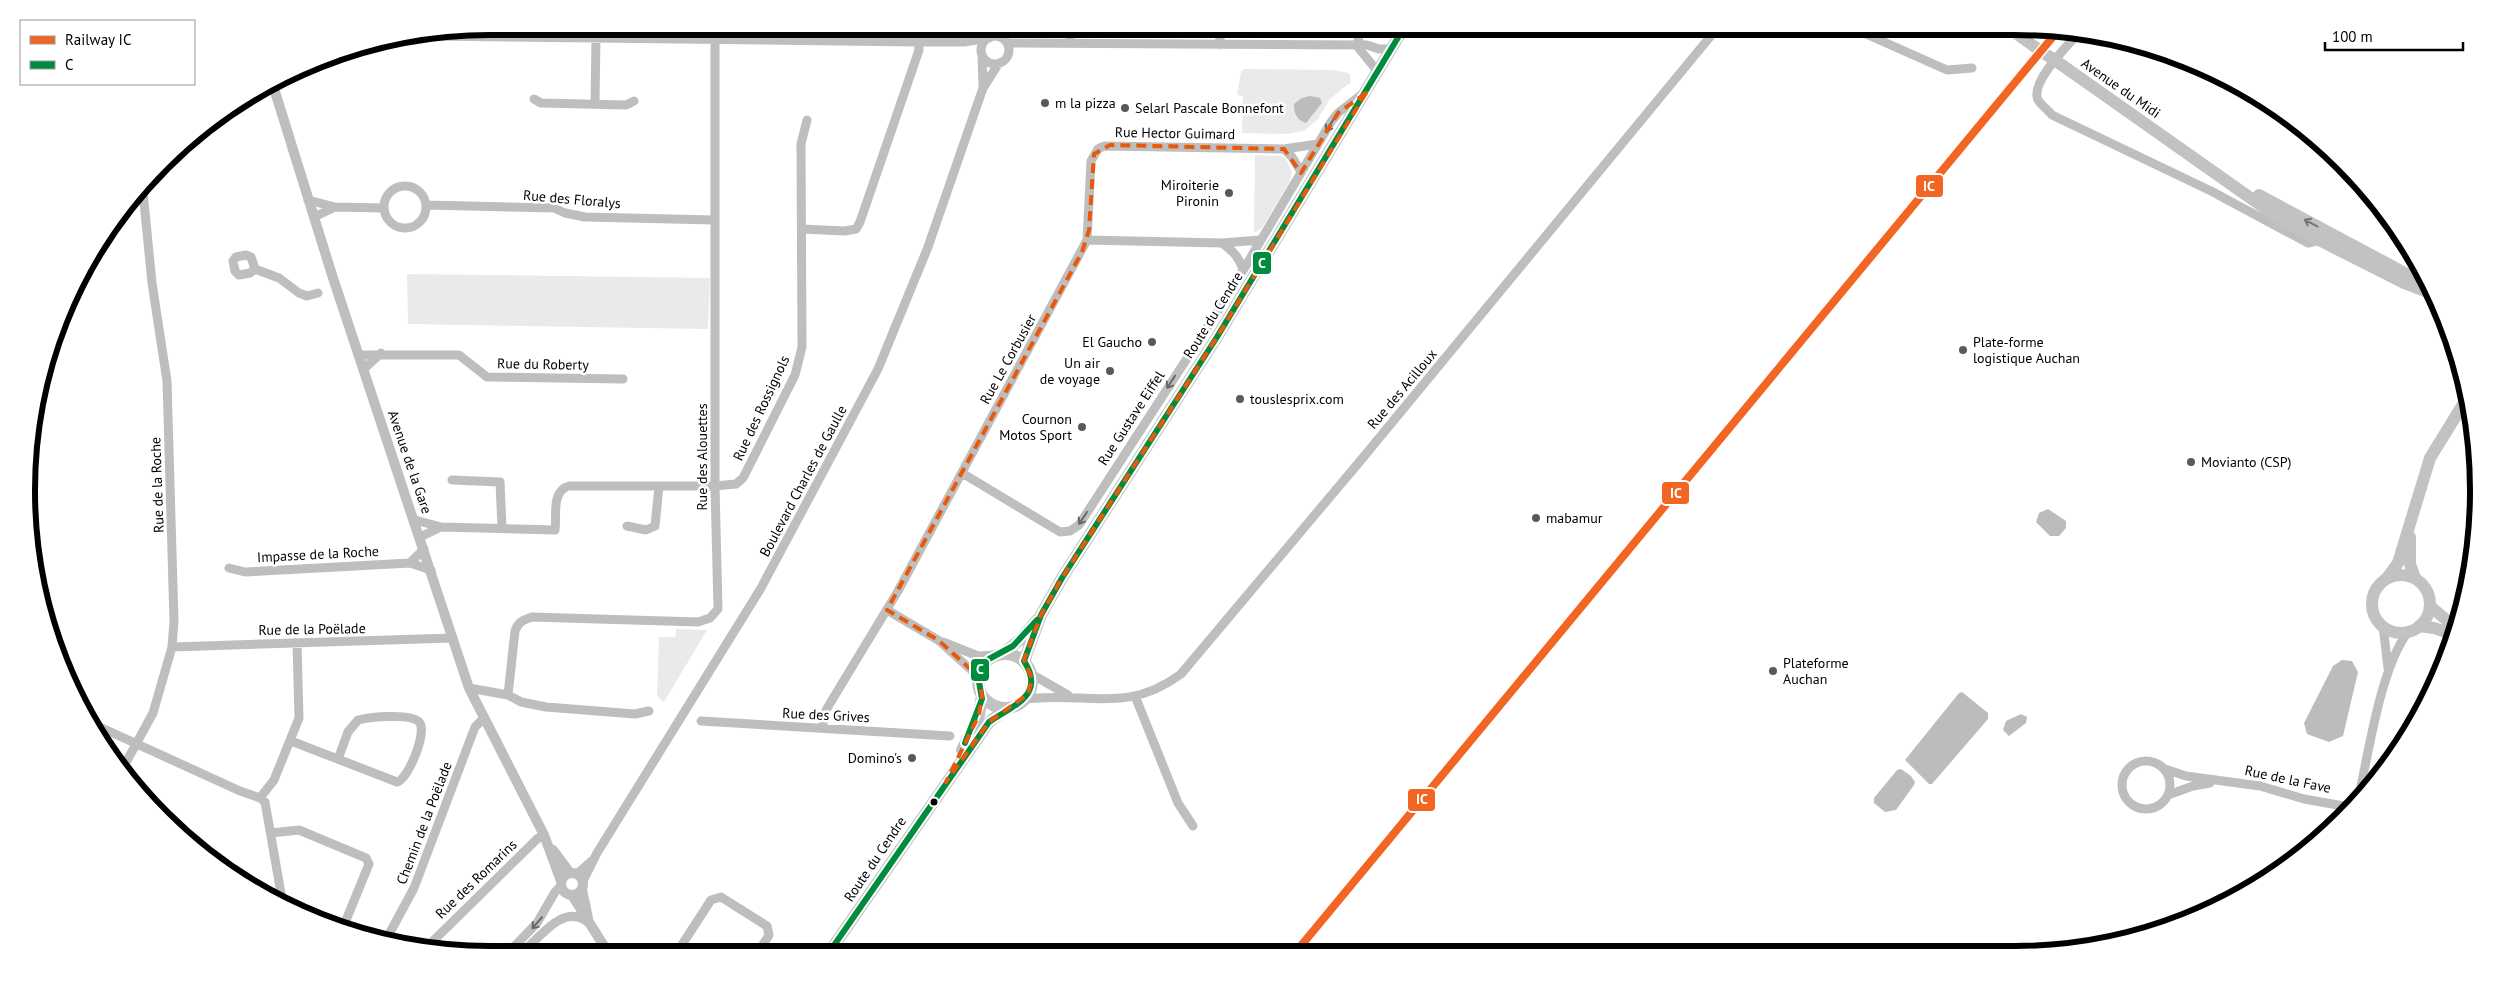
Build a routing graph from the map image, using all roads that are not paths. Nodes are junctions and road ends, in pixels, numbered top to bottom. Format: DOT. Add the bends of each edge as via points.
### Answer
graph roads {
  1 [pos="716,35"];
  2 [pos="917,35"];
  3 [pos="1000,35"];
  4 [pos="1071,35"];
  5 [pos="1220,35"];
  6 [pos="1359,35"];
  7 [pos="1400,35"];
  8 [pos="1712,35"];
  9 [pos="1868,35"];
  10 [pos="2019,35"];
  11 [pos="458,36"];
  12 [pos="509,37"];
  13 [pos="596,38"];
  14 [pos="716,39"];
  15 [pos="998,39"];
  16 [pos="2073,39"];
  17 [pos="917,42"];
  18 [pos="964,42"];
  19 [pos="1027,43"];
  20 [pos="1069,43"];
  21 [pos="1220,44"];
  22 [pos="1357,46"];
  23 [pos="1391,49"];
  24 [pos="982,55"];
  25 [pos="1003,60"];
  26 [pos="1972,68"];
  27 [pos="1378,72"];
  28 [pos="983,88"];
  29 [pos="274,90"];
  30 [pos="1366,93"];
  31 [pos="534,99"];
  32 [pos="634,101"];
  33 [pos="595,104"];
  34 [pos="807,120"];
  35 [pos="1318,144"];
  36 [pos="1284,149"];
  37 [pos="1301,172"];
  38 [pos="2219,174"];
  39 [pos="143,196"];
  40 [pos="308,200"];
  41 [pos="426,205"];
  42 [pos="335,207"];
  43 [pos="383,208"];
  44 [pos="314,218"];
  45 [pos="715,220"];
  46 [pos="802,230"];
  47 [pos="1087,240"];
  48 [pos="1260,240"];
  49 [pos="2319,240"];
  50 [pos="1222,243"];
  51 [pos="2395,268"];
  52 [pos="255,269"];
  53 [pos="1243,270"];
  54 [pos="2418,280"];
  55 [pos="2424,291"];
  56 [pos="318,294"];
  57 [pos="381,353"];
  58 [pos="359,355"];
  59 [pos="364,369"];
  60 [pos="623,379"];
  61 [pos="2462,408"];
  62 [pos="962,473"];
  63 [pos="452,480"];
  64 [pos="658,486"];
  65 [pos="716,486"];
  66 [pos="415,520"];
  67 [pos="2410,520"];
  68 [pos="626,526"];
  69 [pos="441,527"];
  70 [pos="502,528"];
  71 [pos="420,537"];
  72 [pos="424,549"];
  73 [pos="410,563"];
  74 [pos="229,568"];
  75 [pos="431,570"];
  76 [pos="2387,578"];
  77 [pos="2415,578"];
  78 [pos="2430,606"];
  79 [pos="887,610"];
  80 [pos="1041,615"];
  81 [pos="2450,623"];
  82 [pos="2383,626"];
  83 [pos="2414,629"];
  84 [pos="2447,632"];
  85 [pos="452,638"];
  86 [pos="938,640"];
  87 [pos="297,643"];
  88 [pos="172,647"];
  89 [pos="999,654"];
  90 [pos="1024,661"];
  91 [pos="2388,673"];
  92 [pos="1031,674"];
  93 [pos="978,676"];
  94 [pos="469,688"];
  95 [pos="508,695"];
  96 [pos="982,696"];
  97 [pos="1135,696"];
  98 [pos="1072,697"];
  99 [pos="1025,699"];
  100 [pos="1008,708"];
  101 [pos="649,712"];
  102 [pos="484,718"];
  103 [pos="701,721"];
  104 [pos="102,728"];
  105 [pos="822,728"];
  106 [pos="950,736"];
  107 [pos="291,741"];
  108 [pos="138,743"];
  109 [pos="338,759"];
  110 [pos="126,763"];
  111 [pos="2165,769"];
  112 [pos="946,782"];
  113 [pos="2220,782"];
  114 [pos="2361,786"];
  115 [pos="2168,795"];
  116 [pos="260,798"];
  117 [pos="2343,806"];
  118 [pos="1193,826"];
  119 [pos="271,834"];
  120 [pos="545,838"];
  121 [pos="578,879"];
  122 [pos="561,884"];
  123 [pos="281,895"];
  124 [pos="572,895"];
  125 [pos="345,922"];
  126 [pos="589,924"];
  127 [pos="389,934"];
  128 [pos="432,942"];
  129 [pos="514,946"];
  130 [pos="529,946"];
  131 [pos="604,946"];
  132 [pos="681,946"];
  133 [pos="762,946"];
  134 [pos="833,946"];
  1 -- 14 [label="street, Rue des Alouettes"];
  2 -- 17 [label="street"];
  3 -- 15 [label="street"];
  4 -- 20 [label="street"];
  5 -- 21 [label="street"];
  6 -- 22 [label="street"];
  7 -- 23 [label="main road, Route du Cendre"];
  8 -- 97 [label="street, Rue des Acilloux" via="1192,663 1173,680"];
  9 -- 26 [label="street" via="1947,70"];
  10 -- 38 [label="main road, Avenue du Midi, bridge"];
  11 -- 12 [label="street"];
  12 -- 13 [label="street"];
  13 -- 14 [label="street"];
  13 -- 33 [label="street"];
  14 -- 17 [label="street"];
  14 -- 45 [label="street, Rue des Alouettes"];
  15 -- 18 [label="street"];
  15 -- 19 [label="street"];
  15 -- 24 [label="street" via="983,43"];
  15 -- 25 [label="street"];
  16 -- 49 [label="street" via="2046,71 2037,89 2038,99 2052,115 2211,191 2308,242"];
  17 -- 18 [label="street"];
  17 -- 46 [label="street" via="919,50 860,222 856,228 845,231"];
  18 -- 24 [label="street"];
  19 -- 20 [label="street"];
  19 -- 25 [label="street"];
  20 -- 21 [label="street"];
  21 -- 22 [label="street"];
  22 -- 23 [label="street"];
  22 -- 27 [label="street"];
  23 -- 27 [label="main road, Route du Cendre"];
  24 -- 25 [label="street" via="988,62"];
  24 -- 28 [label="street, Boulevard Charles de Gaulle"];
  25 -- 28 [label="street, Boulevard Charles de Gaulle"];
  27 -- 30 [label="main road, Route du Cendre"];
  28 -- 121 [label="street, Boulevard Charles de Gaulle" via="928,247 878,369 761,588 593,860"];
  29 -- 40 [label="street, Avenue de la Gare"];
  30 -- 35 [label="street, Rue Gustave Eiffel, one-way" via="1338,113"];
  30 -- 80 [label="main road, Route du Cendre" via="1218,337"];
  31 -- 33 [label="street" via="541,103"];
  32 -- 33 [label="street" via="626,105"];
  34 -- 46 [label="street, Rue des Rossignols" via="801,144"];
  35 -- 36 [label="street"];
  35 -- 37 [label="street, Rue Gustave Eiffel"];
  36 -- 37 [label="street"];
  36 -- 47 [label="street, Rue Hector Guimard" via="1104,146 1098,149 1091,161"];
  37 -- 48 [label="street, Rue Gustave Eiffel"];
  38 -- 49 [label="main road, Avenue du Midi" via="2276,216"];
  51 -- 38 [label="main road, Avenue du Midi, one-way"];
  39 -- 88 [label="street, Rue de la Roche" via="167,381"];
  40 -- 42 [label="street"];
  40 -- 44 [label="street, Avenue de la Gare"];
  41 -- 43 [label="street" via="421,193 404,186 387,195"];
  41 -- 43 [label="street" via="419,224 406,229 388,220"];
  41 -- 45 [label="street, Rue des Floralys" via="554,208 585,217"];
  42 -- 43 [label="street"];
  42 -- 44 [label="street"];
  44 -- 58 [label="street, Avenue de la Gare"];
  45 -- 65 [label="street, Rue des Alouettes"];
  46 -- 65 [label="street, Rue des Rossignols" via="802,347 795,376 743,478 736,484"];
  47 -- 50 [label="street"];
  47 -- 62 [label="street, Rue Le Corbusier"];
  48 -- 50 [label="street"];
  48 -- 53 [label="street, Rue Gustave Eiffel"];
  49 -- 51 [label="street" via="2327,239 2372,261"];
  49 -- 55 [label="main road, Avenue du Midi"];
  50 -- 53 [label="street" via="1233,251"];
  51 -- 54 [label="main road, Avenue du Midi"];
  52 -- 56 [label="street" via="279,278 299,293 307,296"];
  53 -- 62 [label="street, Rue Gustave Eiffel, one-way" via="1079,525 1060,532"];
  57 -- 58 [label="street, Rue du Roberty"];
  57 -- 59 [label="street"];
  57 -- 60 [label="street, Rue du Roberty" via="459,355 487,377"];
  58 -- 59 [label="street, Avenue de la Gare"];
  59 -- 66 [label="street, Avenue de la Gare"];
  61 -- 67 [label="main road" via="2430,458"];
  62 -- 79 [label="street, Rue Le Corbusier"];
  63 -- 70 [label="street" via="500,482"];
  64 -- 65 [label="street, Rue des Rossignols"];
  64 -- 68 [label="street" via="655,526 646,530"];
  64 -- 70 [label="street, Rue des Rossignols" via="563,487 558,495 555,530"];
  65 -- 95 [label="street, Rue des Alouettes" via="719,600 715,615 698,622 532,617 524,620 515,631"];
  66 -- 69 [label="street"];
  66 -- 71 [label="street, Avenue de la Gare"];
  67 -- 76 [label="main road" via="2398,563"];
  67 -- 77 [label="main road" via="2410,564"];
  69 -- 70 [label="street"];
  69 -- 71 [label="street"];
  71 -- 72 [label="street, Avenue de la Gare"];
  72 -- 73 [label="street"];
  72 -- 75 [label="street, Avenue de la Gare"];
  73 -- 74 [label="street, Impasse de la Roche" via="245,572"];
  73 -- 75 [label="street, Impasse de la Roche"];
  75 -- 85 [label="street, Avenue de la Gare"];
  76 -- 77 [label="main road" via="2406,575"];
  76 -- 82 [label="main road" via="2379,584 2372,603 2377,620"];
  77 -- 78 [label="main road" via="2426,590"];
  78 -- 81 [label="main road"];
  78 -- 83 [label="main road" via="2424,620"];
  79 -- 86 [label="street"];
  79 -- 105 [label="street, Rue Le Corbusier" via="826,710"];
  80 -- 89 [label="main road, Route du Cendre" via="1020,640"];
  80 -- 90 [label="main road, Route du Cendre"];
  82 -- 83 [label="main road" via="2391,631"];
  82 -- 91 [label="street"];
  83 -- 84 [label="main road" via="2434,628"];
  83 -- 91 [label="street" via="2398,645"];
  85 -- 87 [label="street, Rue de la Poëlade"];
  85 -- 94 [label="street, Avenue de la Gare"];
  86 -- 89 [label="street" via="978,656"];
  86 -- 93 [label="street"];
  87 -- 88 [label="street, Rue de la Poëlade"];
  87 -- 107 [label="street" via="299,718"];
  88 -- 108 [label="street, Rue de la Roche" via="153,713"];
  89 -- 90 [label="main road" via="1016,656"];
  89 -- 93 [label="main road" via="984,663"];
  90 -- 92 [label="main road"];
  91 -- 114 [label="street"];
  92 -- 98 [label="street, Rue des Acilloux"];
  92 -- 99 [label="main road" via="1032,684"];
  93 -- 96 [label="main road"];
  94 -- 95 [label="street"];
  94 -- 102 [label="street, Avenue de la Gare"];
  95 -- 101 [label="street" via="521,702 546,707 635,714"];
  96 -- 100 [label="main road" via="994,705"];
  96 -- 112 [label="main road, Route du Cendre" via="979,715"];
  97 -- 98 [label="street, Rue des Acilloux" via="1102,700"];
  97 -- 118 [label="street" via="1178,804"];
  98 -- 99 [label="street, Rue des Acilloux"];
  99 -- 100 [label="main road"];
  100 -- 112 [label="main road, Route du Cendre" via="989,722"];
  102 -- 120 [label="street, Avenue de la Gare"];
  102 -- 127 [label="street, Chemin de la Poëlade" via="475,727 414,888"];
  103 -- 105 [label="street, Rue des Grives"];
  104 -- 108 [label="street"];
  105 -- 106 [label="street, Rue des Grives"];
  107 -- 109 [label="street"];
  107 -- 116 [label="street" via="274,780"];
  108 -- 110 [label="street, Rue de la Roche"];
  108 -- 116 [label="street"];
  109 -- 109 [label="street" via="390,781 402,781 422,735 421,725 418,720 407,717 358,720 348,732"];
  111 -- 113 [label="street, Rue de la Fave"];
  111 -- 115 [label="street" via="2170,786"];
  111 -- 115 [label="street" via="2156,762 2139,761 2125,772 2122,787 2128,800 2142,809 2158,805"];
  112 -- 134 [label="main road, Route du Cendre"];
  113 -- 115 [label="street, Rue de la Fave" via="2193,786"];
  113 -- 117 [label="street, Rue de la Fave" via="2260,786"];
  116 -- 119 [label="street" via="265,802"];
  119 -- 123 [label="street"];
  119 -- 125 [label="street" via="299,830 366,858 369,864"];
  120 -- 121 [label="street, Avenue de la Gare"];
  120 -- 122 [label="street, Avenue de la Gare"];
  120 -- 128 [label="street, Rue des Romarins" via="537,839"];
  121 -- 122 [label="street" via="564,877"];
  121 -- 124 [label="street"];
  121 -- 126 [label="street, Avenue de la Gare"];
  122 -- 124 [label="street" via="564,891"];
  122 -- 129 [label="street, one-way" via="543,915"];
  124 -- 126 [label="street, Avenue de la Gare"];
  126 -- 130 [label="street" via="579,916 563,917"];
  126 -- 131 [label="street, Avenue de la Gare"];
  132 -- 133 [label="street" via="716,897 721,897 766,926 769,935"];
}
